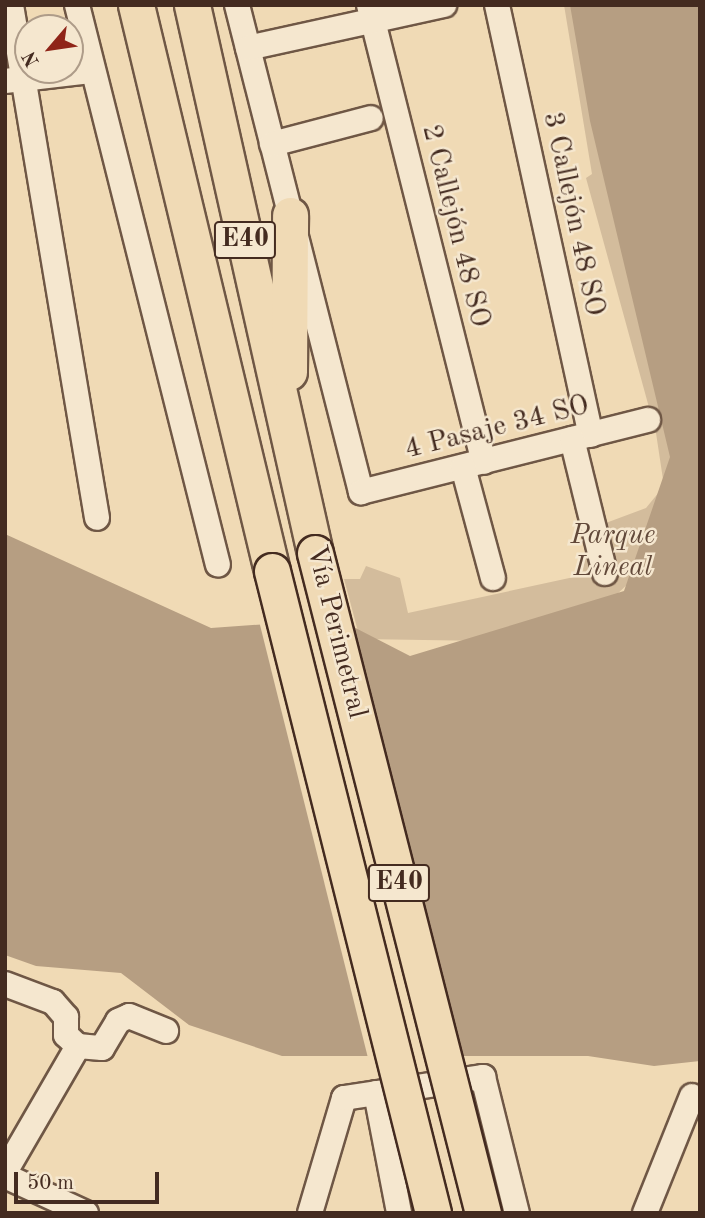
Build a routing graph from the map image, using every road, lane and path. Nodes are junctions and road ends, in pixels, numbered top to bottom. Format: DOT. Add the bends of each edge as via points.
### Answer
graph roads {
  1 [pos="11,5"];
  2 [pos="77,5"];
  3 [pos="122,5"];
  4 [pos="136,5"];
  5 [pos="195,5"];
  6 [pos="237,5"];
  7 [pos="444,5"];
  8 [pos="497,5"];
  9 [pos="371,12"];
  10 [pos="248,48"];
  11 [pos="149,58"];
  12 [pos="14,61"];
  13 [pos="92,71"];
  14 [pos="84,72"];
  15 [pos="16,84"];
  16 [pos="371,118"];
  17 [pos="272,144"];
  18 [pos="290,215"];
  19 [pos="648,420"];
  20 [pos="288,432"];
  21 [pos="582,437"];
  22 [pos="473,464"];
  23 [pos="97,518"];
  24 [pos="218,565"];
  25 [pos="605,573"];
  26 [pos="493,578"];
  27 [pos="5,984"];
  28 [pos="166,1031"];
  29 [pos="78,1046"];
  30 [pos="376,1093"];
  31 [pos="692,1096"];
  32 [pos="5,1174"];
  33 [pos="86,1213"];
  34 [pos="310,1213"];
  35 [pos="399,1213"];
  36 [pos="433,1213"];
  37 [pos="483,1213"];
  38 [pos="517,1213"];
  39 [pos="645,1213"];
  1 -- 12 [label="street"];
  2 -- 13 [label="street"];
  3 -- 11 [label="street, Vía Perimetral / E40"];
  4 -- 11 [label="highway, Vía Perimetral / E40"];
  5 -- 20 [label="highway, Vía Perimetral / E40"];
  6 -- 10 [label="street"];
  7 -- 9 [label="street"];
  8 -- 21 [label="street, 3 Callejón 48 SO"];
  9 -- 10 [label="street"];
  9 -- 22 [label="street, 2 Callejón 48 SO"];
  10 -- 17 [label="street"];
  11 -- 36 [label="highway, Vía Perimetral / E40, bridge"];
  13 -- 14 [label="street"];
  13 -- 24 [label="street"];
  15 -- 23 [label="street"];
  16 -- 17 [label="street"];
  17 -- 18 [label="street"];
  18 -- 20 [label="highway"];
  18 -- 22 [label="street, 4 Pasaje 34 SO" via="361,492"];
  19 -- 21 [label="street, 4 Pasaje 34 SO"];
  20 -- 37 [label="highway, Vía Perimetral / E40, bridge"];
  21 -- 22 [label="street, 4 Pasaje 34 SO"];
  21 -- 25 [label="street, 3 Callejón 48 SO"];
  22 -- 26 [label="street, 2 Callejón 48 SO"];
  27 -- 29 [label="street" via="53,1002 66,1017 66,1035"];
  28 -- 29 [label="street" via="129,1016 118,1021 102,1048"];
  29 -- 32 [label="street"];
  30 -- 34 [label="street" via="341,1102"];
  30 -- 35 [label="street"];
  30 -- 38 [label="street" via="486,1078"];
  31 -- 39 [label="street"];
  32 -- 33 [label="street"];
}
